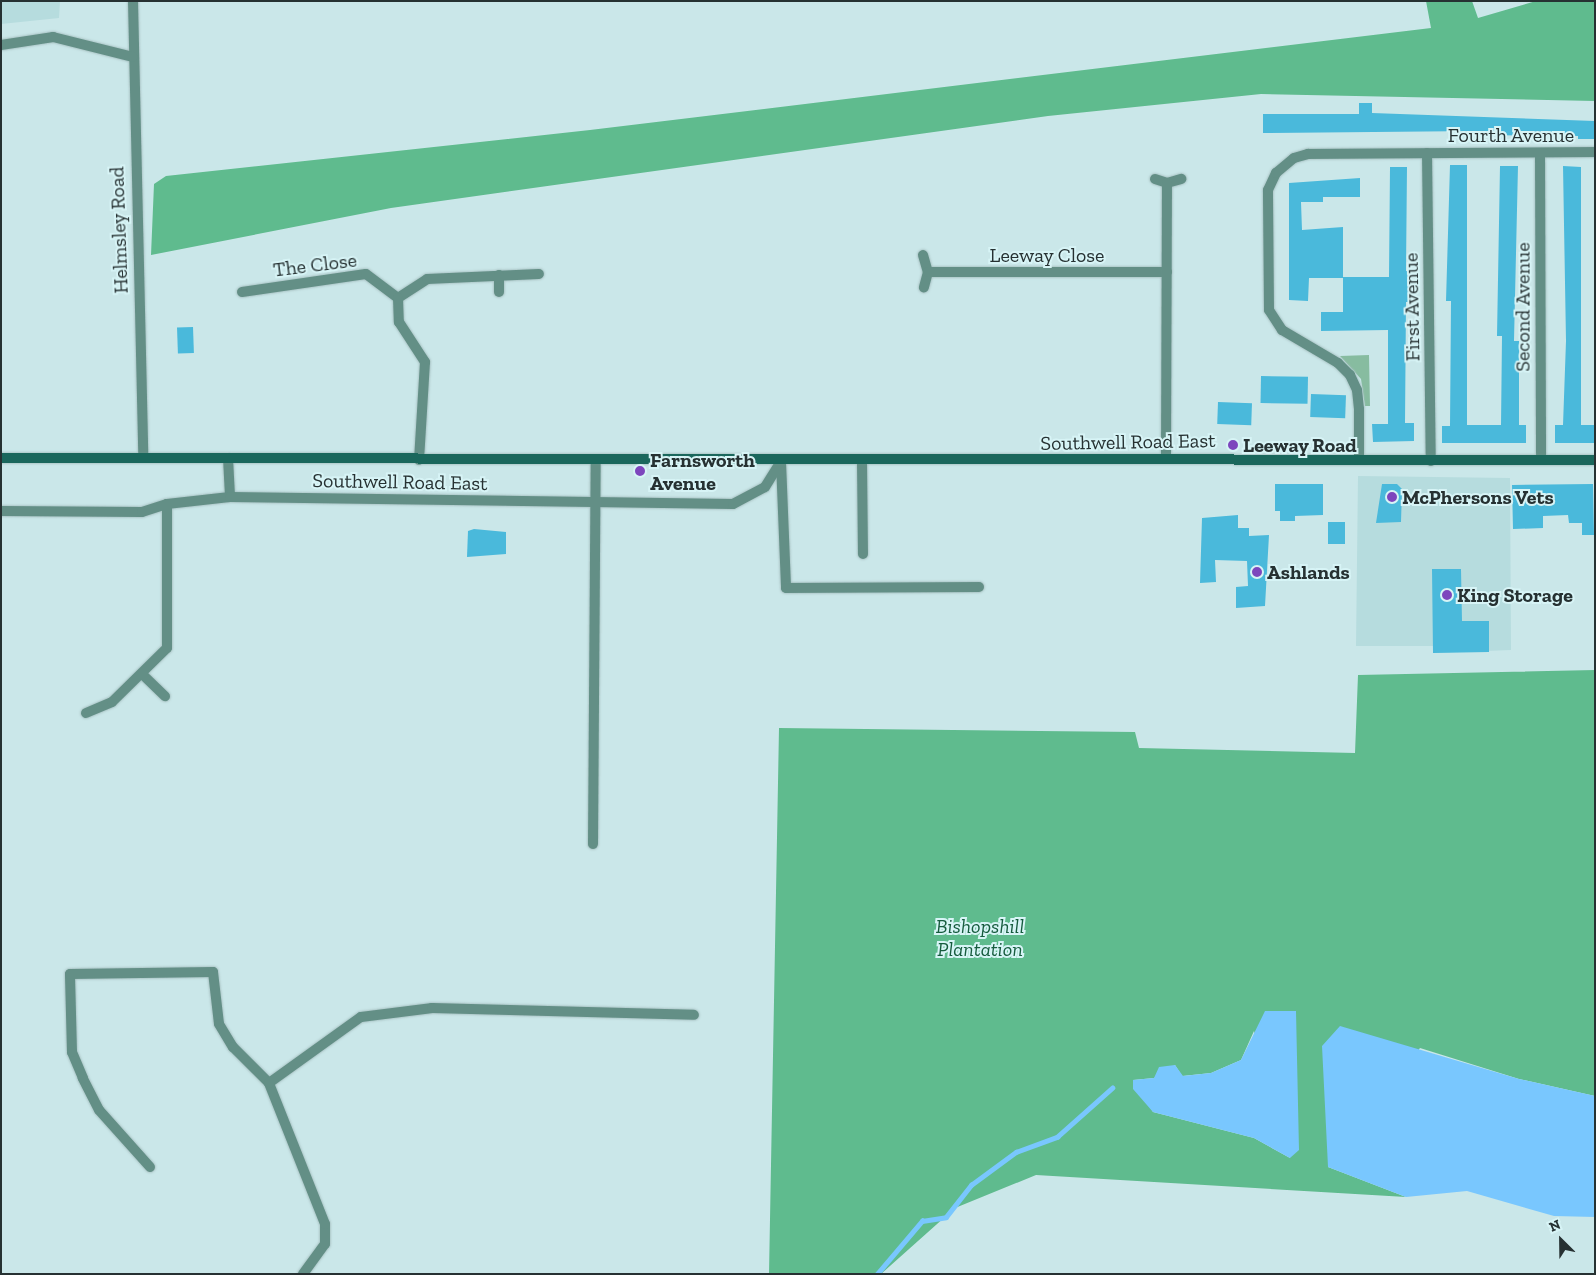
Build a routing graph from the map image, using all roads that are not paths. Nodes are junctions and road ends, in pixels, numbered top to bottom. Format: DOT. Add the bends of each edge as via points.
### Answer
graph roads {
  1 [pos="133,1"];
  2 [pos="1,45"];
  3 [pos="133,57"];
  4 [pos="1595,152"];
  5 [pos="1427,153"];
  6 [pos="1540,153"];
  7 [pos="1154,179"];
  8 [pos="1182,179"];
  9 [pos="1167,182"];
  10 [pos="923,255"];
  11 [pos="928,272"];
  12 [pos="1167,272"];
  13 [pos="539,274"];
  14 [pos="499,275"];
  15 [pos="924,287"];
  16 [pos="242,292"];
  17 [pos="499,292"];
  18 [pos="398,298"];
  19 [pos="1,458"];
  20 [pos="143,458"];
  21 [pos="228,458"];
  22 [pos="1166,458"];
  23 [pos="419,460"];
  24 [pos="1359,460"];
  25 [pos="1542,460"];
  26 [pos="1595,460"];
  27 [pos="596,461"];
  28 [pos="781,461"];
  29 [pos="862,461"];
  30 [pos="1431,461"];
  31 [pos="230,497"];
  32 [pos="595,502"];
  33 [pos="167,504"];
  34 [pos="1,511"];
  35 [pos="863,554"];
  36 [pos="978,587"];
  37 [pos="142,674"];
  38 [pos="165,696"];
  39 [pos="86,713"];
  40 [pos="593,844"];
  41 [pos="694,1015"];
  42 [pos="269,1083"];
  43 [pos="150,1166"];
  44 [pos="303,1274"];
  1 -- 3 [label="street, Helmsley Road"];
  2 -- 3 [label="street" via="53,37"];
  3 -- 20 [label="street, Helmsley Road"];
  4 -- 6 [label="street, Fourth Avenue"];
  5 -- 6 [label="street, Fourth Avenue"];
  5 -- 24 [label="street, Fourth Avenue" via="1294,158 1276,173 1268,190 1269,310 1282,330 1338,363 1350,376 1357,390 1360,410"];
  5 -- 30 [label="street, First Avenue"];
  6 -- 25 [label="street, Second Avenue"];
  7 -- 9 [label="street"];
  8 -- 9 [label="street"];
  9 -- 12 [label="street"];
  10 -- 11 [label="street"];
  11 -- 12 [label="street, Leeway Close"];
  11 -- 15 [label="street"];
  12 -- 22 [label="street"];
  13 -- 14 [label="street"];
  14 -- 17 [label="street"];
  14 -- 18 [label="street" via="428,279"];
  16 -- 18 [label="street, The Close" via="366,274"];
  18 -- 23 [label="street" via="399,322 425,362"];
  19 -- 20 [label="main road, Southwell Road East"];
  20 -- 21 [label="main road, Southwell Road East"];
  21 -- 23 [label="main road, Southwell Road East"];
  21 -- 31 [label="street"];
  22 -- 24 [label="main road, Southwell Road East"];
  22 -- 29 [label="main road, Southwell Road East"];
  23 -- 27 [label="main road, Southwell Road East"];
  24 -- 30 [label="main road, Southwell Road East"];
  25 -- 26 [label="main road, Southwell Road East"];
  25 -- 30 [label="main road, Southwell Road East"];
  27 -- 28 [label="main road, Southwell Road East"];
  27 -- 32 [label="street"];
  28 -- 29 [label="main road, Southwell Road East"];
  28 -- 32 [label="street, Southwell Road East" via="766,487 733,504"];
  28 -- 36 [label="street" via="786,588"];
  29 -- 35 [label="street"];
  31 -- 32 [label="street, Southwell Road East"];
  31 -- 33 [label="street, Southwell Road East"];
  32 -- 40 [label="street"];
  33 -- 34 [label="street, Southwell Road East" via="142,512"];
  33 -- 37 [label="street" via="167,648"];
  37 -- 38 [label="street"];
  37 -- 39 [label="street" via="112,702"];
  41 -- 42 [label="street" via="432,1008 361,1017"];
  42 -- 43 [label="street" via="233,1047 219,1024 212,972 70,974 72,1052 99,1110"];
  42 -- 44 [label="street" via="326,1224 325,1244"];
}
